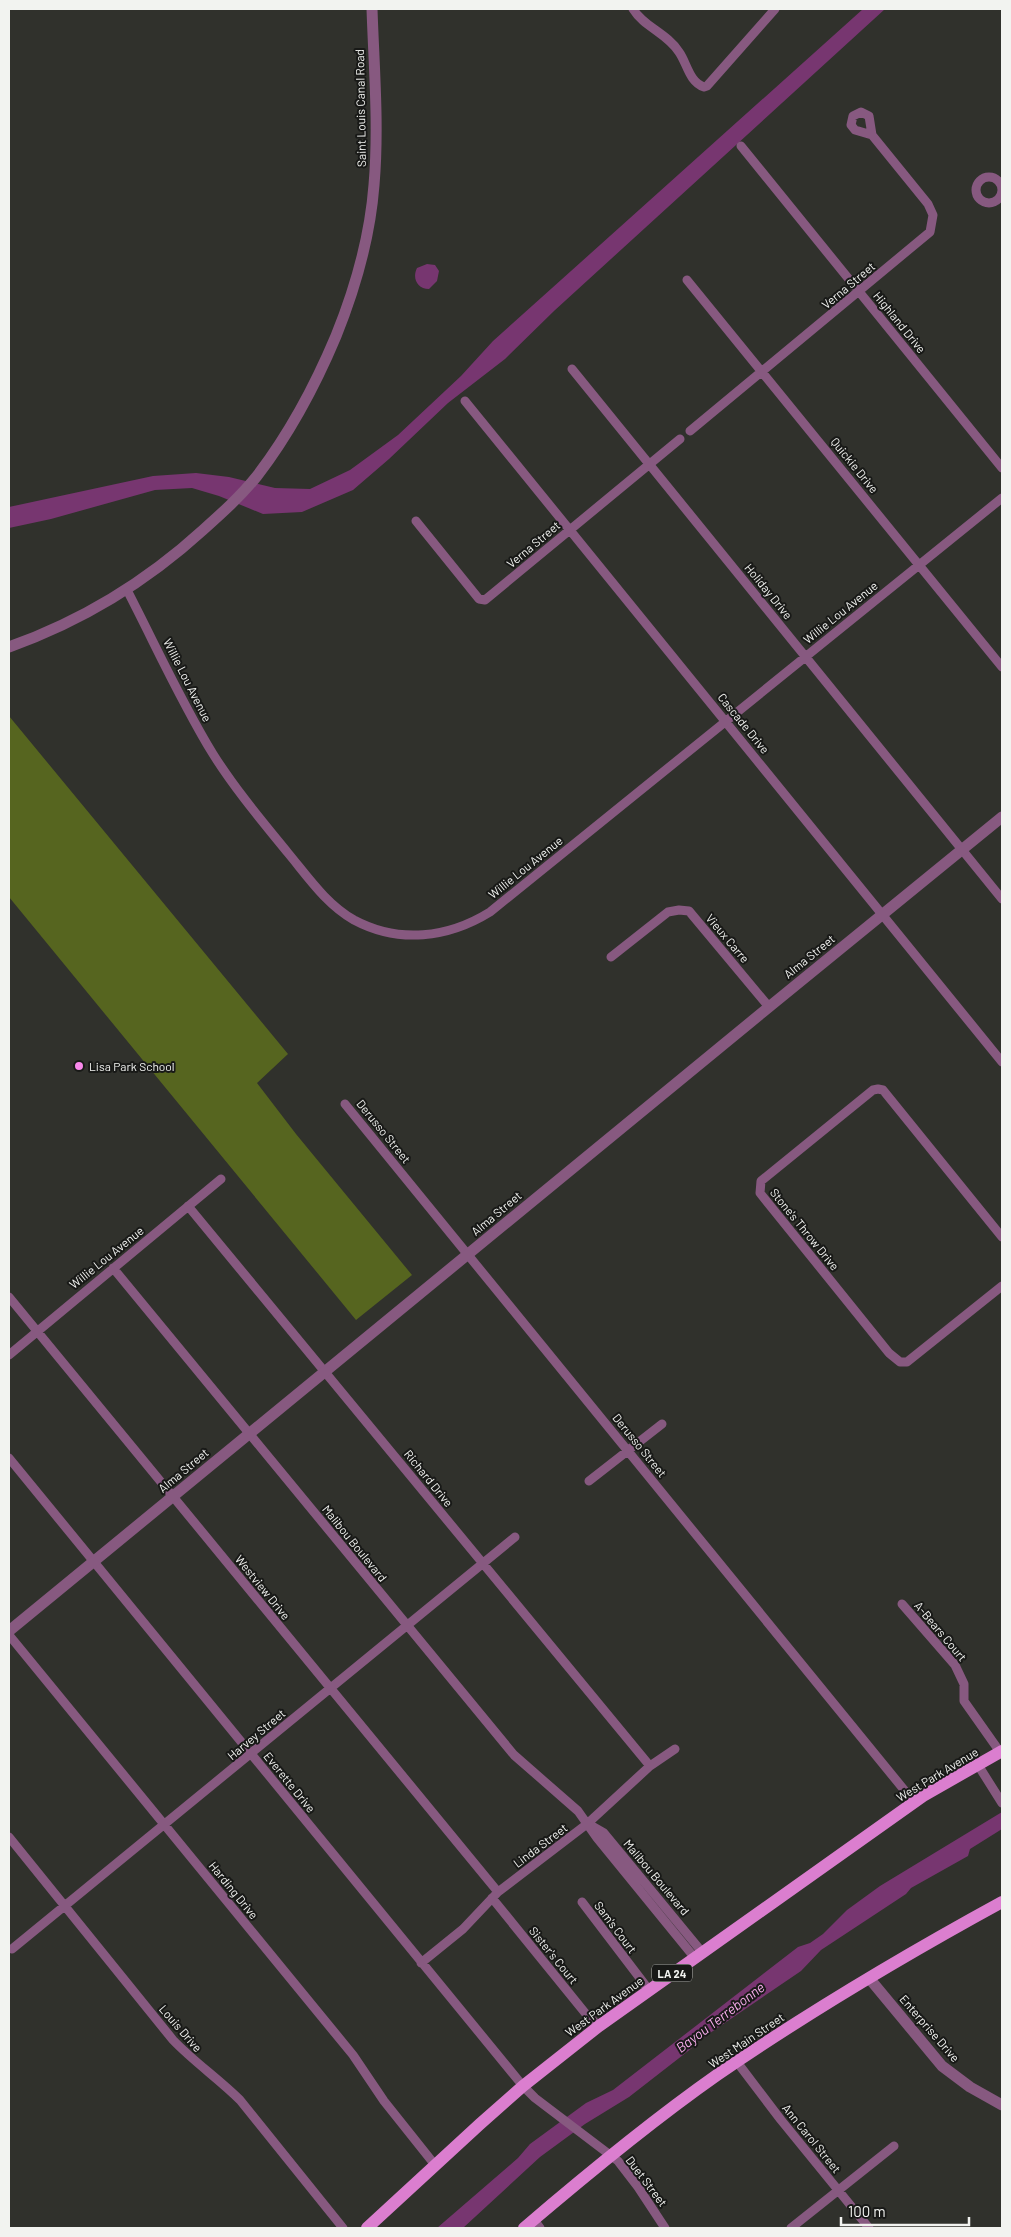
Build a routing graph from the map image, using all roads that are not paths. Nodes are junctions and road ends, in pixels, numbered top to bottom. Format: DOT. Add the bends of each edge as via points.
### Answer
graph roads {
  1 [pos="372,9"];
  2 [pos="633,9"];
  3 [pos="775,9"];
  4 [pos="872,135"];
  5 [pos="742,146"];
  6 [pos="996,201"];
  7 [pos="1002,208"];
  8 [pos="687,280"];
  9 [pos="860,292"];
  10 [pos="572,369"];
  11 [pos="763,372"];
  12 [pos="465,400"];
  13 [pos="690,432"];
  14 [pos="680,439"];
  15 [pos="650,464"];
  16 [pos="1002,468"];
  17 [pos="1002,498"];
  18 [pos="416,521"];
  19 [pos="570,529"];
  20 [pos="919,564"];
  21 [pos="127,590"];
  22 [pos="9,647"];
  23 [pos="806,656"];
  24 [pos="1002,667"];
  25 [pos="726,721"];
  26 [pos="1002,818"];
  27 [pos="962,850"];
  28 [pos="1002,899"];
  29 [pos="882,914"];
  30 [pos="611,957"];
  31 [pos="769,1007"];
  32 [pos="1002,1062"];
  33 [pos="345,1104"];
  34 [pos="221,1179"];
  35 [pos="188,1206"];
  36 [pos="1002,1237"];
  37 [pos="469,1254"];
  38 [pos="113,1268"];
  39 [pos="1002,1286"];
  40 [pos="9,1297"];
  41 [pos="37,1331"];
  42 [pos="9,1355"];
  43 [pos="325,1371"];
  44 [pos="662,1424"];
  45 [pos="249,1433"];
  46 [pos="628,1450"];
  47 [pos="9,1458"];
  48 [pos="588,1481"];
  49 [pos="172,1496"];
  50 [pos="515,1537"];
  51 [pos="94,1562"];
  52 [pos="483,1563"];
  53 [pos="902,1604"];
  54 [pos="407,1625"];
  55 [pos="9,1633"];
  56 [pos="331,1688"];
  57 [pos="675,1749"];
  58 [pos="1001,1752"];
  59 [pos="251,1755"];
  60 [pos="978,1765"];
  61 [pos="650,1766"];
  62 [pos="1001,1800"];
  63 [pos="914,1802"];
  64 [pos="587,1824"];
  65 [pos="165,1825"];
  66 [pos="9,1837"];
  67 [pos="495,1895"];
  68 [pos="582,1902"];
  69 [pos="1002,1902"];
  70 [pos="65,1906"];
  71 [pos="12,1950"];
  72 [pos="698,1955"];
  73 [pos="421,1962"];
  74 [pos="869,1978"];
  75 [pos="649,1990"];
  76 [pos="599,2026"];
  77 [pos="737,2062"];
  78 [pos="523,2086"];
  79 [pos="1002,2105"];
  80 [pos="558,2116"];
  81 [pos="894,2146"];
  82 [pos="611,2156"];
  83 [pos="435,2165"];
  84 [pos="838,2190"];
  85 [pos="533,2226"];
  86 [pos="343,2228"];
  87 [pos="367,2228"];
  88 [pos="665,2228"];
  89 [pos="791,2228"];
  90 [pos="870,2228"];
  1 -- 21 [label="street, Saint Louis Canal Road" via="377,130 374,186 363,250 347,308 322,368 310,394 257,476 233,503 179,552"];
  2 -- 3 [label="street" via="644,22 671,41 694,82 704,87"];
  4 -- 9 [label="street, Verna Street" via="928,204 934,221 925,237"];
  5 -- 9 [label="street, Highland Drive"];
  6 -- 7 [label="street"];
  8 -- 11 [label="street, Quickie Drive"];
  9 -- 11 [label="street, Verna Street"];
  9 -- 16 [label="street, Highland Drive"];
  10 -- 15 [label="street, Holiday Drive"];
  11 -- 13 [label="street, Verna Street"];
  11 -- 20 [label="street, Quickie Drive"];
  12 -- 19 [label="street, Cascade Drive"];
  14 -- 15 [label="street, Verna Street"];
  15 -- 19 [label="street, Verna Street"];
  15 -- 23 [label="street, Holiday Drive"];
  17 -- 20 [label="street, Willie Lou Avenue"];
  18 -- 19 [label="street, Verna Street" via="482,600"];
  19 -- 25 [label="street, Cascade Drive"];
  20 -- 23 [label="street, Willie Lou Avenue"];
  20 -- 24 [label="street, Quickie Drive"];
  21 -- 22 [label="street, Saint Louis Canal Road" via="72,621"];
  21 -- 25 [label="street, Willie Lou Avenue" via="212,752 244,798 327,900 353,920 390,933 411,936 442,933 490,912"];
  23 -- 25 [label="street, Willie Lou Avenue"];
  23 -- 27 [label="street, Holiday Drive"];
  25 -- 29 [label="street, Cascade Drive"];
  26 -- 27 [label="street, Alma Street"];
  27 -- 28 [label="street, Holiday Drive"];
  27 -- 29 [label="street, Alma Street"];
  29 -- 31 [label="street, Alma Street"];
  29 -- 32 [label="street, Cascade Drive"];
  30 -- 31 [label="street, Vieux Carre" via="668,912 689,911"];
  31 -- 37 [label="street, Alma Street"];
  33 -- 37 [label="street, Derusso Street"];
  34 -- 35 [label="street, Willie Lou Avenue"];
  35 -- 38 [label="street, Willie Lou Avenue"];
  35 -- 43 [label="street, Richard Drive"];
  36 -- 39 [label="street, Stone's Throw Drive" via="883,1090 873,1090 761,1181 759,1188 900,1362 907,1362"];
  37 -- 43 [label="street, Alma Street"];
  37 -- 46 [label="street, Derusso Street"];
  38 -- 41 [label="street, Willie Lou Avenue"];
  38 -- 45 [label="street, Malibou Boulevard"];
  40 -- 41 [label="street, Westview Drive"];
  41 -- 42 [label="street, Willie Lou Avenue"];
  41 -- 49 [label="street, Westview Drive"];
  43 -- 45 [label="street, Alma Street"];
  43 -- 52 [label="street, Richard Drive"];
  44 -- 46 [label="street"];
  45 -- 49 [label="street, Alma Street"];
  45 -- 54 [label="street, Malibou Boulevard"];
  46 -- 48 [label="street"];
  46 -- 63 [label="street, Derusso Street"];
  47 -- 51 [label="street, Everette Drive"];
  49 -- 51 [label="street, Alma Street"];
  49 -- 56 [label="street, Westview Drive"];
  50 -- 52 [label="street, Harvey Street"];
  51 -- 55 [label="street, Alma Street"];
  51 -- 59 [label="street, Everette Drive"];
  52 -- 54 [label="street, Harvey Street"];
  52 -- 61 [label="street, Richard Drive"];
  53 -- 58 [label="street, A-Bears Court" via="955,1665 964,1684 964,1701"];
  54 -- 56 [label="street, Harvey Street"];
  54 -- 64 [label="street, Malibou Boulevard" via="518,1760 578,1811"];
  55 -- 65 [label="street, Harding Drive"];
  56 -- 59 [label="street, Harvey Street"];
  56 -- 67 [label="street, Westview Drive"];
  57 -- 61 [label="street, Linda Street"];
  58 -- 60 [label="main road, West Park Avenue / LA 24"];
  59 -- 65 [label="street, Harvey Street"];
  59 -- 73 [label="street, Everette Drive"];
  60 -- 62 [label="street"];
  60 -- 63 [label="main road, West Park Avenue / LA 24"];
  61 -- 64 [label="street, Linda Street"];
  63 -- 72 [label="main road, West Park Avenue / LA 24"];
  64 -- 67 [label="street, Linda Street"];
  64 -- 72 [label="street, Malibou Boulevard" via="604,1833"];
  65 -- 70 [label="street, Harvey Street"];
  65 -- 83 [label="street, Harding Drive" via="353,2056"];
  66 -- 70 [label="street, Louis Drive"];
  67 -- 73 [label="street, Linda Street" via="463,1930"];
  67 -- 76 [label="street, Sister's Court" via="586,2014"];
  68 -- 75 [label="street, Sam's Court"];
  69 -- 74 [label="main road, West Main Street"];
  70 -- 71 [label="street, Harvey Street"];
  70 -- 86 [label="street, Louis Drive" via="173,2040 240,2100"];
  72 -- 75 [label="main road, West Park Avenue / LA 24"];
  73 -- 78 [label="street, Everette Drive"];
  74 -- 77 [label="main road, West Main Street"];
  74 -- 79 [label="street, Enterprise Drive" via="942,2066 970,2088"];
  75 -- 76 [label="main road, West Park Avenue / LA 24"];
  76 -- 78 [label="main road, West Park Avenue / LA 24"];
  77 -- 82 [label="main road, West Main Street"];
  77 -- 84 [label="street, Ann Carol Street"];
  78 -- 80 [label="street, Everette Drive"];
  78 -- 83 [label="main road, West Park Avenue / LA 24"];
  80 -- 82 [label="street, Duet Street"];
  81 -- 84 [label="street"];
  82 -- 85 [label="main road, West Main Street"];
  82 -- 88 [label="street, Duet Street" via="638,2187"];
  83 -- 87 [label="main road, West Park Avenue / LA 24"];
  84 -- 89 [label="street"];
  84 -- 90 [label="street, Ann Carol Street"];
}
